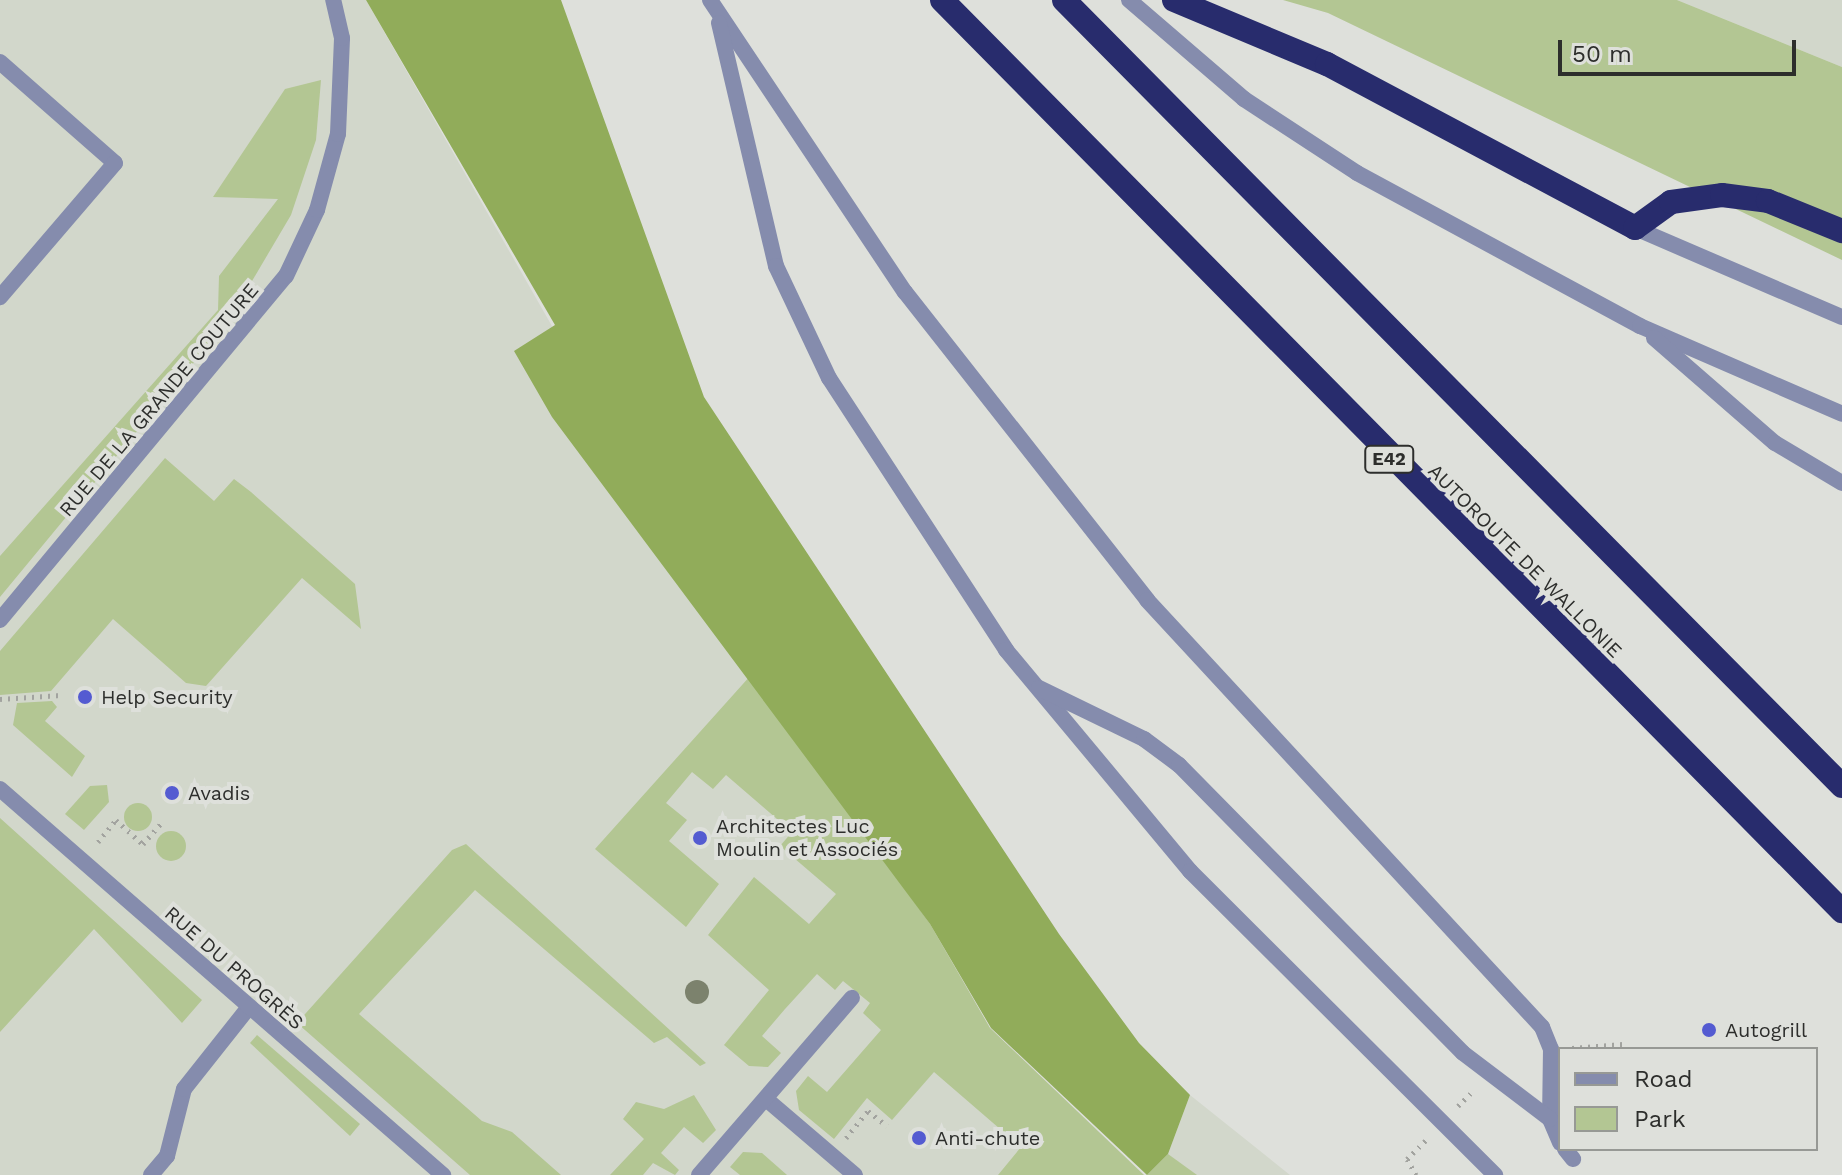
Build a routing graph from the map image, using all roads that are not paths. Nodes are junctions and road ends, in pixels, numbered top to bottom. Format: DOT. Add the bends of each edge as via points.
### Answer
graph roads {
  1 [pos="333,0"];
  2 [pos="942,0"];
  3 [pos="1064,0"];
  4 [pos="1129,0"];
  5 [pos="1174,0"];
  6 [pos="713,7"];
  7 [pos="0,62"];
  8 [pos="1635,228"];
  9 [pos="1842,231"];
  10 [pos="0,297"];
  11 [pos="1842,317"];
  12 [pos="1640,326"];
  13 [pos="1842,414"];
  14 [pos="1842,483"];
  15 [pos="0,620"];
  16 [pos="1034,685"];
  17 [pos="1842,786"];
  18 [pos="0,789"];
  19 [pos="1842,911"];
  20 [pos="852,998"];
  21 [pos="249,1007"];
  22 [pos="766,1099"];
  23 [pos="1550,1119"];
  24 [pos="1558,1138"];
  25 [pos="151,1175"];
  26 [pos="443,1175"];
  27 [pos="699,1175"];
  28 [pos="855,1175"];
  29 [pos="1495,1175"];
  1 -- 15 [label="street, RUE DE LA GRANDE COUTURE" via="342,38 338,134 317,210 286,276"];
  2 -- 19 [label="highway, AUTOROUTE DE WALLONIE / E42"];
  3 -- 17 [label="highway"];
  4 -- 12 [label="street" via="1244,99 1357,173"];
  5 -- 8 [label="highway" via="1327,64"];
  6 -- 16 [label="street" via="776,266 829,378"];
  6 -- 23 [label="street" via="905,292 1147,600 1542,1027 1551,1049"];
  7 -- 10 [label="street" via="115,163"];
  8 -- 9 [label="highway" via="1671,202 1722,195 1768,201"];
  8 -- 11 [label="street"];
  12 -- 13 [label="street"];
  12 -- 14 [label="street" via="1775,443"];
  16 -- 23 [label="street" via="1144,739 1179,765 1463,1053"];
  16 -- 29 [label="street" via="1190,871"];
  18 -- 21 [label="street, RUE DU PROGRÈS"];
  20 -- 22 [label="street"];
  21 -- 25 [label="street" via="184,1089 167,1156"];
  21 -- 26 [label="street, RUE DU PROGRÈS"];
  22 -- 27 [label="street"];
  22 -- 28 [label="street"];
  23 -- 24 [label="street"];
}
